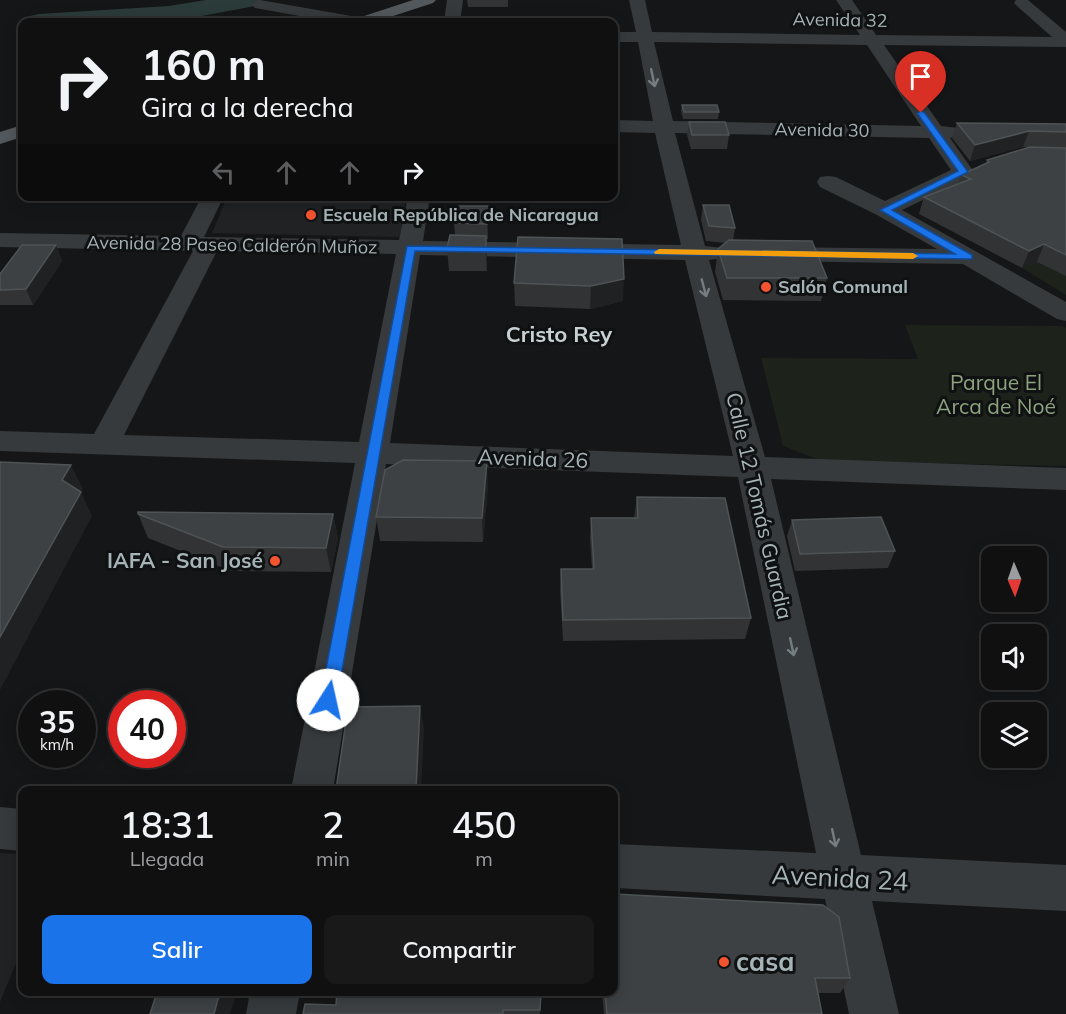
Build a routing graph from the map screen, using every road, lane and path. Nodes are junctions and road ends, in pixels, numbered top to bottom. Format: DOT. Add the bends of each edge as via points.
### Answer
graph roads {
  1 [pos="428,0"];
  2 [pos="455,0"];
  3 [pos="637,0"];
  4 [pos="841,0"];
  5 [pos="1022,3"];
  6 [pos="260,5"];
  7 [pos="336,18"];
  8 [pos="372,18"];
  9 [pos="453,18"];
  10 [pos="618,37"];
  11 [pos="645,38"];
  12 [pos="870,40"];
  13 [pos="1066,41"];
  14 [pos="618,126"];
  15 [pos="664,127"];
  16 [pos="934,131"];
  17 [pos="18,132"];
  18 [pos="969,132"];
  19 [pos="0,138"];
  20 [pos="828,182"];
  21 [pos="212,201"];
  22 [pos="418,201"];
  23 [pos="885,210"];
  24 [pos="0,240"];
  25 [pos="199,244"];
  26 [pos="411,248"];
  27 [pos="695,253"];
  28 [pos="968,257"];
  29 [pos="1066,313"];
  30 [pos="0,441"];
  31 [pos="103,445"];
  32 [pos="374,453"];
  33 [pos="752,467"];
  34 [pos="1066,479"];
  35 [pos="313,786"];
  36 [pos="0,828"];
  37 [pos="18,830"];
  38 [pos="618,866"];
  39 [pos="843,879"];
  40 [pos="1066,888"];
  41 [pos="274,996"];
  42 [pos="271,1014"];
  43 [pos="874,1014"];
  1 -- 8 [label="main road"];
  2 -- 9 [label="street"];
  3 -- 11 [label="street, Calle 12 Tomás Guardia"];
  4 -- 12 [label="street"];
  5 -- 13 [label="street"];
  6 -- 7 [label="street"];
  10 -- 11 [label="street, Avenida 32"];
  11 -- 12 [label="street, Avenida 32"];
  11 -- 15 [label="street, Calle 12 Tomás Guardia, one-way"];
  12 -- 13 [label="street, Avenida 32"];
  12 -- 16 [label="street"];
  14 -- 15 [label="street, Avenida 30"];
  15 -- 16 [label="street, Avenida 30"];
  15 -- 27 [label="street, Calle 12 Tomás Guardia"];
  16 -- 18 [label="street, Avenida 30"];
  16 -- 23 [label="street" via="973,169"];
  17 -- 19 [label="main road"];
  20 -- 23 [label="street"];
  21 -- 25 [label="street"];
  22 -- 26 [label="street"];
  23 -- 28 [label="street"];
  24 -- 25 [label="street, Avenida 28 Paseo Calderón Muñoz"];
  25 -- 26 [label="street, Avenida 28 Paseo Calderón Muñoz"];
  25 -- 31 [label="street"];
  26 -- 27 [label="street, Avenida 28 Paseo Calderón Muñoz"];
  26 -- 32 [label="street"];
  27 -- 28 [label="street, Avenida 28 Paseo Calderón Muñoz"];
  27 -- 33 [label="street, Calle 12 Tomás Guardia, one-way"];
  28 -- 29 [label="street"];
  30 -- 31 [label="street, Avenida 26"];
  31 -- 32 [label="street, Avenida 26"];
  32 -- 33 [label="street, Avenida 26"];
  32 -- 35 [label="street"];
  33 -- 34 [label="street, Avenida 26"];
  33 -- 39 [label="street, Calle 12 Tomás Guardia, one-way"];
  36 -- 37 [label="street"];
  38 -- 39 [label="street, Avenida 24"];
  39 -- 40 [label="street, Avenida 24"];
  39 -- 43 [label="street, Calle 12 Tomás Guardia"];
  41 -- 42 [label="street"];
}
